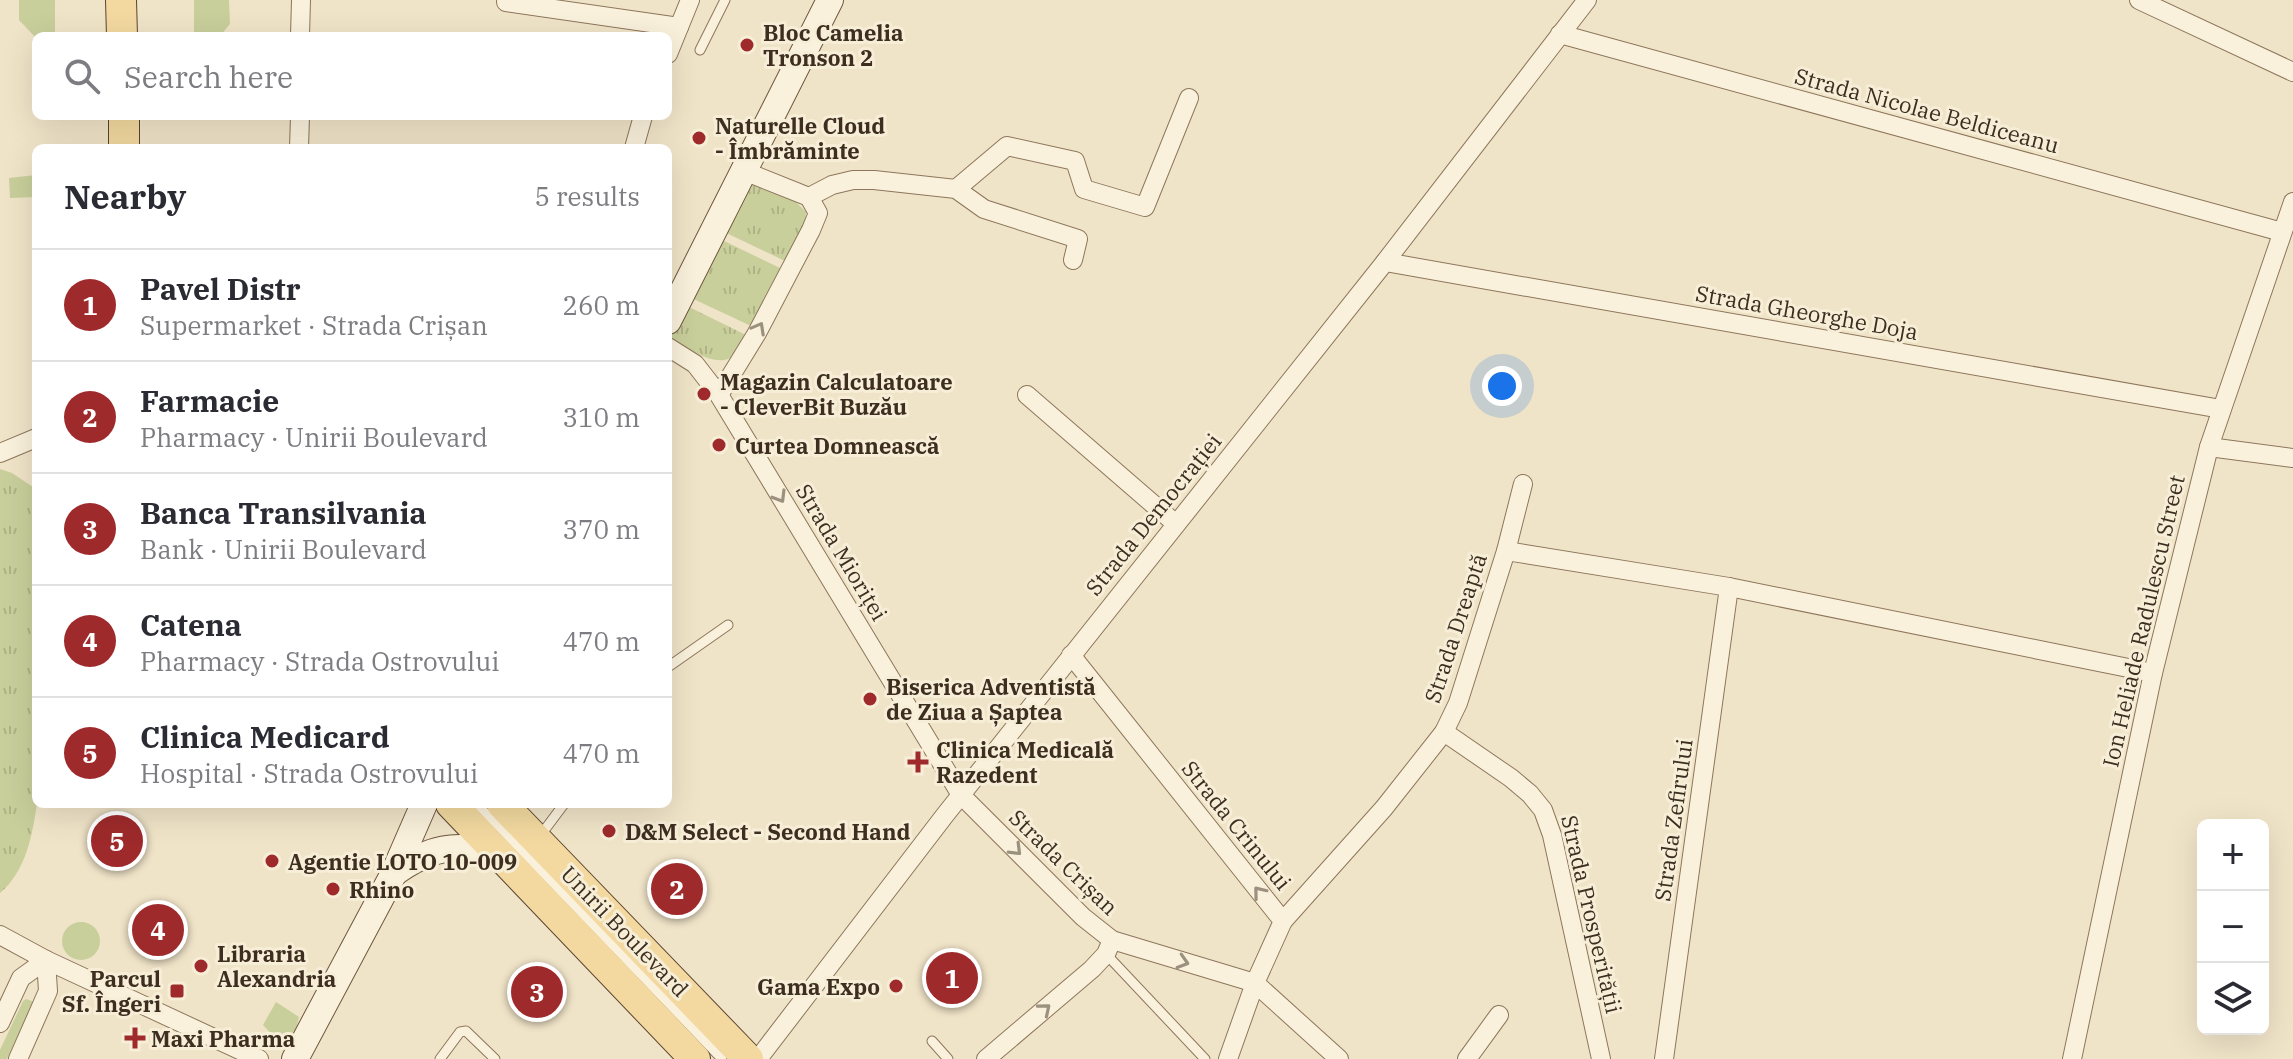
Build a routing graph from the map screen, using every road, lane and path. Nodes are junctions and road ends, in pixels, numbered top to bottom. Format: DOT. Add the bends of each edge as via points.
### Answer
graph roads {
  1 [pos="121,0"];
  2 [pos="301,0"];
  3 [pos="690,0"];
  4 [pos="725,0"];
  5 [pos="830,0"];
  6 [pos="1587,0"];
  7 [pos="2139,0"];
  8 [pos="506,2"];
  9 [pos="679,27"];
  10 [pos="122,32"];
  11 [pos="300,32"];
  12 [pos="1560,34"];
  13 [pos="672,44"];
  14 [pos="700,50"];
  15 [pos="2293,72"];
  16 [pos="1189,98"];
  17 [pos="124,120"];
  18 [pos="300,120"];
  19 [pos="641,120"];
  20 [pos="124,144"];
  21 [pos="299,144"];
  22 [pos="633,144"];
  23 [pos="744,171"];
  24 [pos="956,189"];
  25 [pos="809,197"];
  26 [pos="2293,202"];
  27 [pos="2282,232"];
  28 [pos="1073,260"];
  29 [pos="1385,262"];
  30 [pos="672,312"];
  31 [pos="672,350"];
  32 [pos="719,395"];
  33 [pos="1027,395"];
  34 [pos="2221,409"];
  35 [pos="32,440"];
  36 [pos="2209,447"];
  37 [pos="0,453"];
  38 [pos="2293,458"];
  39 [pos="1523,484"];
  40 [pos="1176,524"];
  41 [pos="1506,551"];
  42 [pos="1729,587"];
  43 [pos="728,625"];
  44 [pos="1071,655"];
  45 [pos="672,664"];
  46 [pos="2153,673"];
  47 [pos="1444,732"];
  48 [pos="961,795"];
  49 [pos="422,808"];
  50 [pos="455,808"];
  51 [pos="481,808"];
  52 [pos="506,808"];
  53 [pos="561,808"];
  54 [pos="537,840"];
  55 [pos="498,853"];
  56 [pos="394,873"];
  57 [pos="1283,921"];
  58 [pos="0,935"];
  59 [pos="1109,947"];
  60 [pos="46,960"];
  61 [pos="1255,983"];
  62 [pos="1499,1015"];
  63 [pos="0,1023"];
  64 [pos="932,1041"];
  65 [pos="18,1059"];
  66 [pos="259,1059"];
  67 [pos="295,1059"];
  68 [pos="440,1059"];
  69 [pos="495,1059"];
  70 [pos="695,1059"];
  71 [pos="722,1059"];
  72 [pos="748,1059"];
  73 [pos="758,1059"];
  74 [pos="948,1059"];
  75 [pos="985,1059"];
  76 [pos="1205,1059"];
  77 [pos="1228,1059"];
  78 [pos="1339,1059"];
  79 [pos="1467,1059"];
  80 [pos="1601,1059"];
  81 [pos="1664,1059"];
  82 [pos="2072,1059"];
  1 -- 10 [label="main road"];
  2 -- 11 [label="street"];
  3 -- 9 [label="street"];
  4 -- 14 [label="lane"];
  5 -- 23 [label="street"];
  6 -- 12 [label="street, Strada Democrației"];
  7 -- 15 [label="street"];
  8 -- 9 [label="street"];
  9 -- 13 [label="street"];
  12 -- 27 [label="street, Strada Nicolae Beldiceanu"];
  12 -- 29 [label="street, Strada Democrației"];
  16 -- 24 [label="street" via="1145,207 1084,189 1075,161 1007,146"];
  17 -- 20 [label="main road"];
  18 -- 21 [label="street"];
  19 -- 22 [label="street"];
  23 -- 25 [label="street"];
  23 -- 30 [label="street"];
  24 -- 25 [label="street" via="853,180"];
  24 -- 28 [label="street" via="984,209 1078,239"];
  32 -- 25 [label="street, one-way" via="811,230 818,213"];
  26 -- 27 [label="street, Ion Heliade Radulescu Street"];
  27 -- 34 [label="street, Ion Heliade Radulescu Street"];
  29 -- 34 [label="street, Strada Gheorghe Doja"];
  29 -- 40 [label="street, Strada Democrației"];
  31 -- 32 [label="street, Strada Mioriței" via="695,364"];
  32 -- 48 [label="street, Strada Mioriței, one-way"];
  33 -- 40 [label="street"];
  34 -- 36 [label="street, Ion Heliade Radulescu Street"];
  35 -- 37 [label="street"];
  36 -- 38 [label="street"];
  36 -- 46 [label="street, Ion Heliade Radulescu Street"];
  39 -- 41 [label="street, Strada Dreaptă"];
  40 -- 44 [label="street, Strada Democrației"];
  41 -- 42 [label="street"];
  41 -- 47 [label="street, Strada Dreaptă"];
  42 -- 46 [label="street"];
  42 -- 81 [label="street, Strada Zefirului"];
  43 -- 45 [label="lane"];
  44 -- 48 [label="street, Strada Democrației"];
  57 -- 44 [label="street, Strada Crinului, one-way"];
  46 -- 82 [label="street, Ion Heliade Radulescu Street"];
  47 -- 57 [label="street, Strada Dreaptă"];
  47 -- 80 [label="street, Strada Prosperității" via="1511,778 1543,810"];
  48 -- 59 [label="street, Strada Crișan, one-way"];
  48 -- 73 [label="street, Strada Democrației"];
  49 -- 56 [label="street"];
  50 -- 55 [label="main road, Unirii Boulevard"];
  51 -- 71 [label="lane"];
  52 -- 54 [label="main road, Unirii Boulevard"];
  53 -- 54 [label="lane"];
  54 -- 72 [label="main road, Unirii Boulevard"];
  55 -- 56 [label="street" via="443,848 416,857"];
  55 -- 70 [label="main road, Unirii Boulevard"];
  56 -- 67 [label="street"];
  57 -- 61 [label="street, Strada Crinului"];
  58 -- 60 [label="street"];
  59 -- 61 [label="street, one-way"];
  75 -- 59 [label="street, one-way"];
  59 -- 76 [label="lane"];
  60 -- 63 [label="street" via="21,978"];
  60 -- 65 [label="street" via="48,991"];
  60 -- 66 [label="street"];
  61 -- 77 [label="street"];
  61 -- 78 [label="street"];
  62 -- 79 [label="street"];
  64 -- 74 [label="lane"];
  68 -- 69 [label="lane" via="466,1031"];
}
